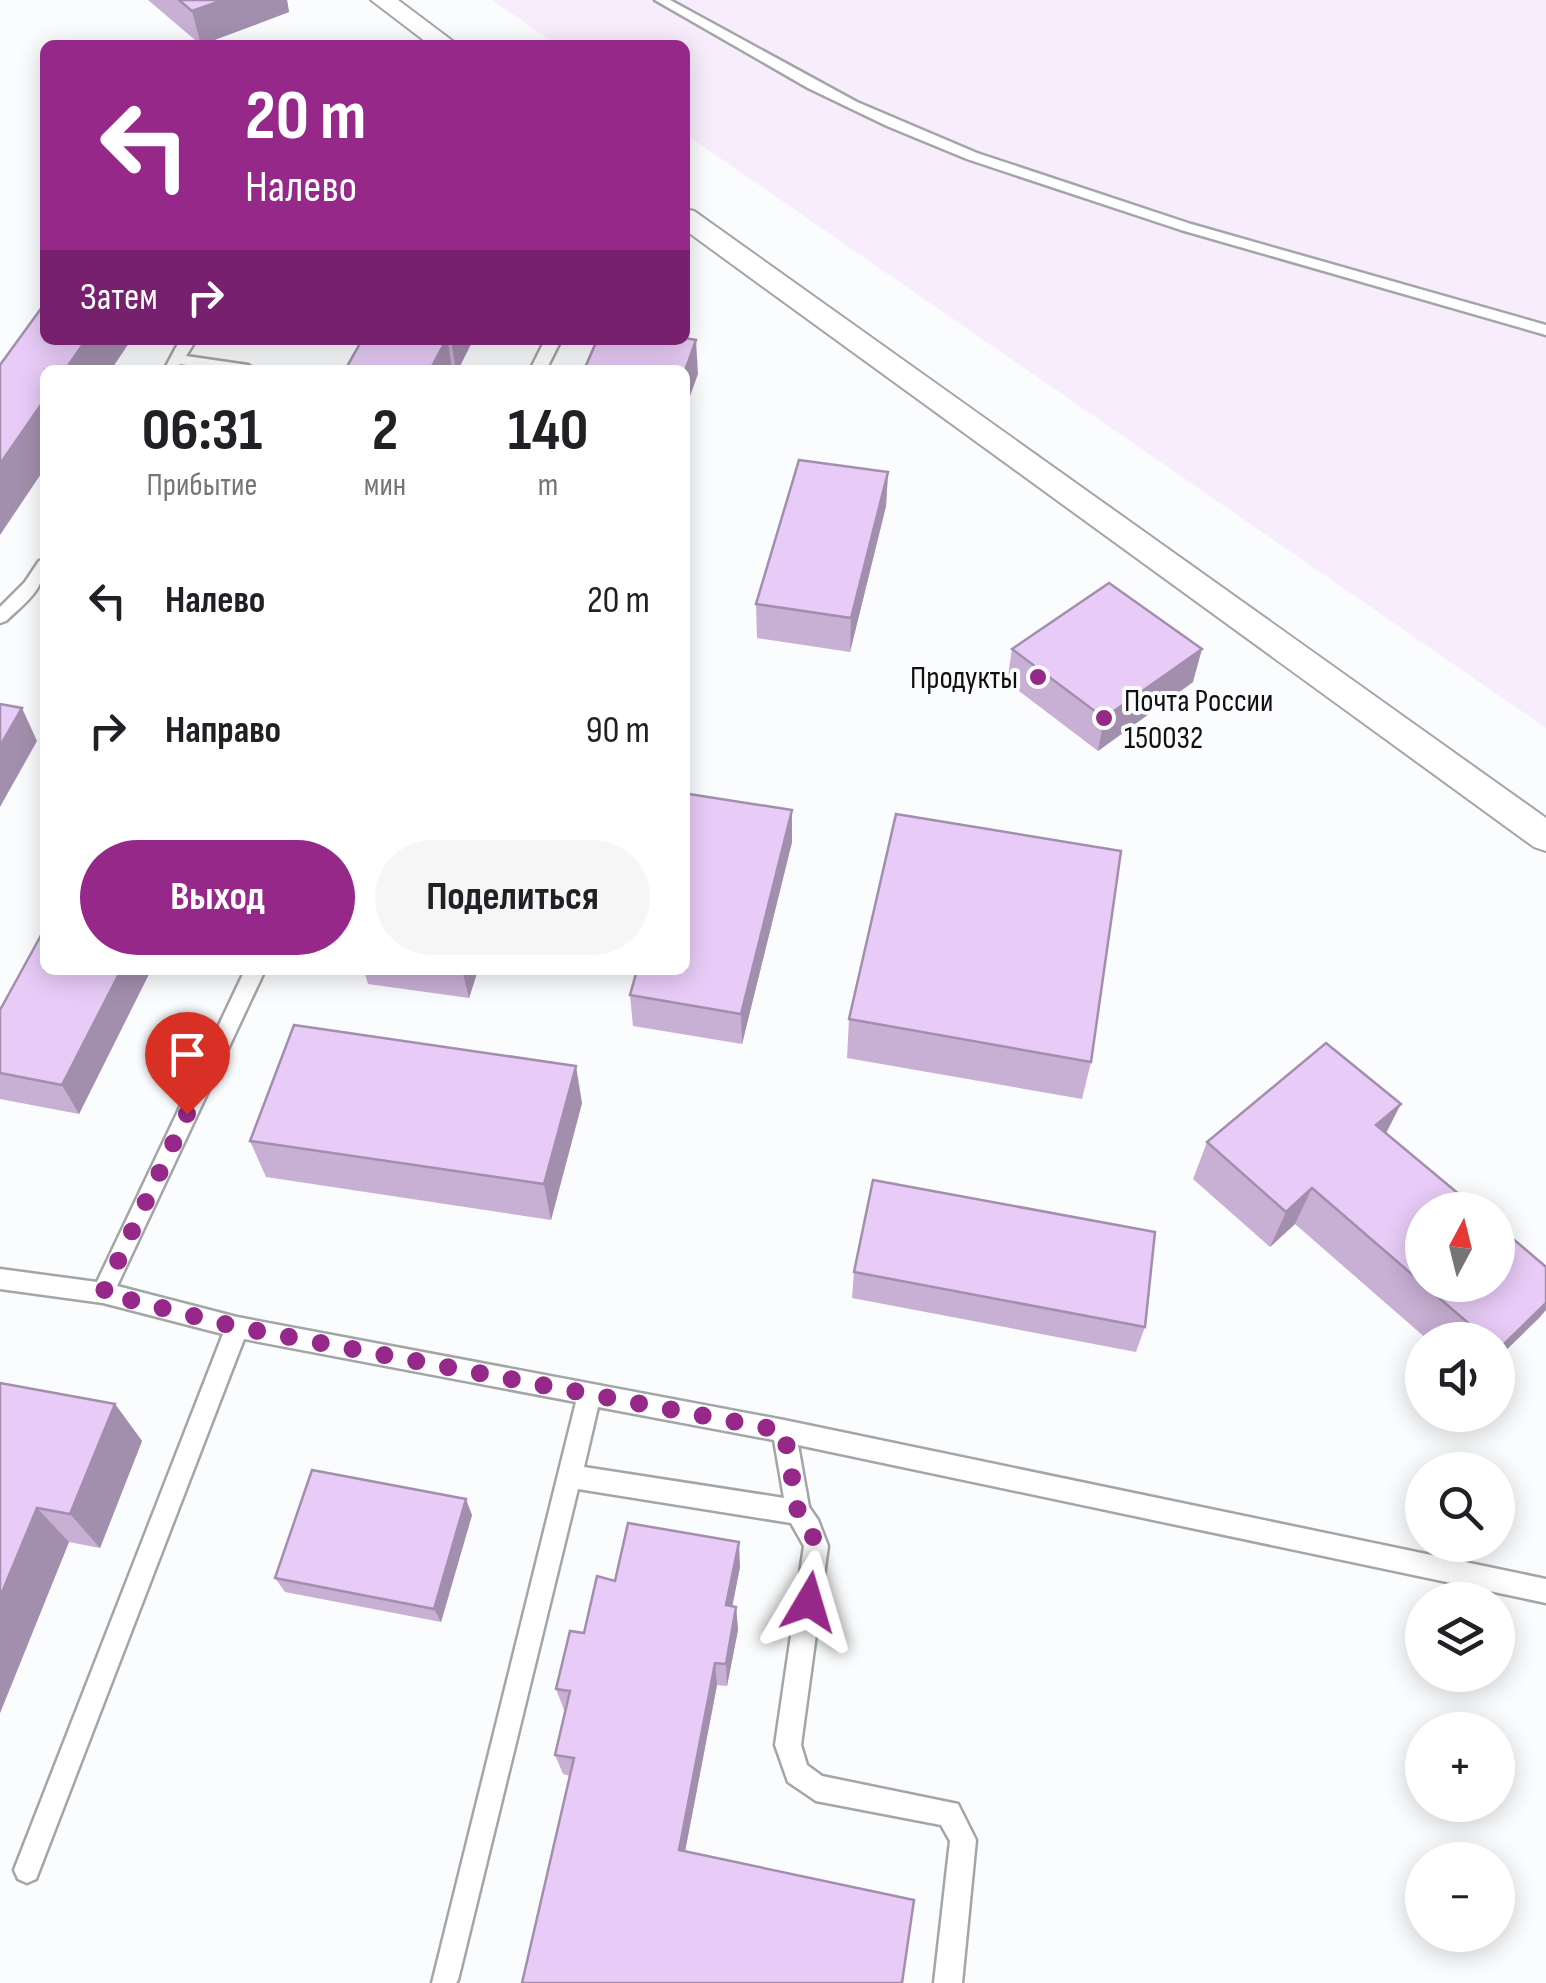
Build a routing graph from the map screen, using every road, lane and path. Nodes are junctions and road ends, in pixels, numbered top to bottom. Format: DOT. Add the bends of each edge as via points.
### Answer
graph roads {
  1 [pos="383,0"];
  2 [pos="661,0"];
  3 [pos="439,40"];
  4 [pos="690,221"];
  5 [pos="1546,330"];
  6 [pos="40,572"];
  7 [pos="0,617"];
  8 [pos="1546,837"];
  9 [pos="253,975"];
  10 [pos="0,1280"];
  11 [pos="103,1293"];
  12 [pos="237,1327"];
  13 [pos="590,1394"];
  14 [pos="784,1431"];
  15 [pos="569,1476"];
  16 [pos="798,1512"];
  17 [pos="1546,1592"];
  18 [pos="28,1870"];
  19 [pos="444,1980"];
  20 [pos="948,1983"];
  1 -- 3 [label="street"];
  2 -- 5 [label="lane" via="789,74 969,155"];
  4 -- 8 [label="street"];
  6 -- 7 [label="lane"];
  9 -- 11 [label="lane"];
  10 -- 11 [label="lane"];
  11 -- 12 [label="lane"];
  12 -- 13 [label="lane"];
  12 -- 18 [label="lane"];
  13 -- 14 [label="lane"];
  13 -- 15 [label="lane"];
  14 -- 16 [label="lane"];
  14 -- 17 [label="lane"];
  15 -- 16 [label="lane"];
  15 -- 19 [label="lane"];
  16 -- 20 [label="lane" via="816,1546 788,1745 792,1759 797,1773 816,1788 949,1812 964,1840"];
}
